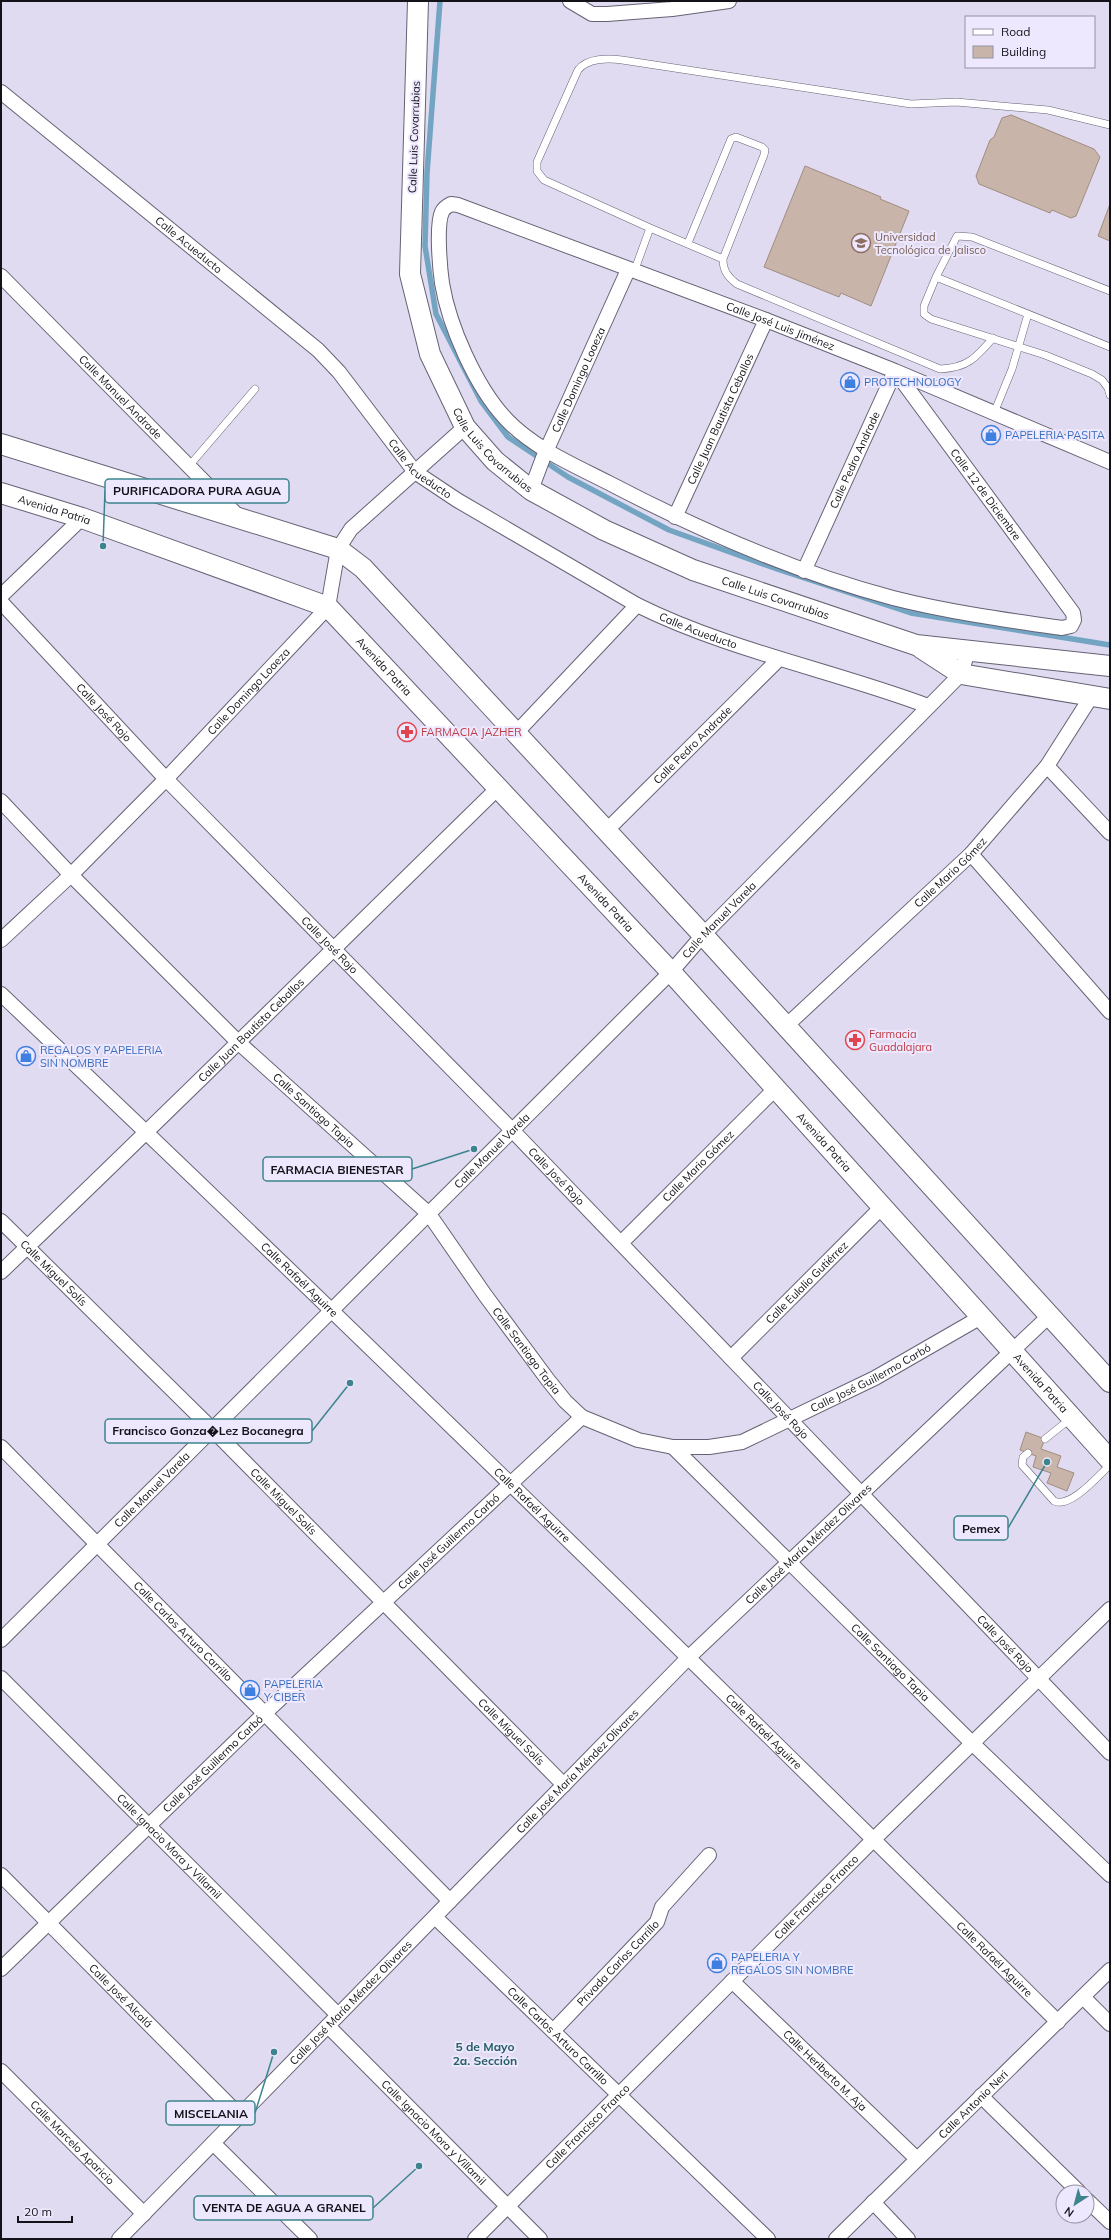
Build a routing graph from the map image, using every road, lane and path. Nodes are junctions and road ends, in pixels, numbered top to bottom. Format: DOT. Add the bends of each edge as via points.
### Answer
graph roads {
  1 [pos="418,1"];
  2 [pos="570,1"];
  3 [pos="729,1"];
  4 [pos="1,92"];
  5 [pos="1110,125"];
  6 [pos="650,228"];
  7 [pos="688,243"];
  8 [pos="723,259"];
  9 [pos="631,271"];
  10 [pos="1,276"];
  11 [pos="936,277"];
  12 [pos="1110,291"];
  13 [pos="1028,314"];
  14 [pos="766,320"];
  15 [pos="993,338"];
  16 [pos="1019,346"];
  17 [pos="1110,346"];
  18 [pos="895,371"];
  19 [pos="255,388"];
  20 [pos="1110,395"];
  21 [pos="994,413"];
  22 [pos="465,427"];
  23 [pos="4,443"];
  24 [pos="545,454"];
  25 [pos="1110,462"];
  26 [pos="189,466"];
  27 [pos="415,472"];
  28 [pos="534,482"];
  29 [pos="1,493"];
  30 [pos="675,517"];
  31 [pos="82,518"];
  32 [pos="240,518"];
  33 [pos="338,549"];
  34 [pos="804,571"];
  35 [pos="1,596"];
  36 [pos="1,602"];
  37 [pos="637,605"];
  38 [pos="328,606"];
  39 [pos="916,645"];
  40 [pos="968,651"];
  41 [pos="779,659"];
  42 [pos="1110,666"];
  43 [pos="961,674"];
  44 [pos="1100,698"];
  45 [pos="928,706"];
  46 [pos="516,733"];
  47 [pos="1047,766"];
  48 [pos="166,779"];
  49 [pos="499,787"];
  50 [pos="1,801"];
  51 [pos="606,831"];
  52 [pos="1110,833"];
  53 [pos="972,854"];
  54 [pos="71,875"];
  55 [pos="703,935"];
  56 [pos="1,940"];
  57 [pos="333,948"];
  58 [pos="671,972"];
  59 [pos="1,994"];
  60 [pos="1110,1012"];
  61 [pos="786,1026"];
  62 [pos="239,1044"];
  63 [pos="776,1089"];
  64 [pos="512,1130"];
  65 [pos="145,1131"];
  66 [pos="882,1207"];
  67 [pos="430,1214"];
  68 [pos="1,1221"];
  69 [pos="621,1243"];
  70 [pos="26,1247"];
  71 [pos="1,1272"];
  72 [pos="331,1310"];
  73 [pos="1049,1316"];
  74 [pos="981,1317"];
  75 [pos="1012,1351"];
  76 [pos="731,1358"];
  77 [pos="1110,1382"];
  78 [pos="582,1417"];
  79 [pos="1072,1417"];
  80 [pos="790,1419"];
  81 [pos="212,1429"];
  82 [pos="1045,1439"];
  83 [pos="673,1446"];
  84 [pos="1,1447"];
  85 [pos="1028,1453"];
  86 [pos="1110,1460"];
  87 [pos="1110,1465"];
  88 [pos="510,1485"];
  89 [pos="861,1495"];
  90 [pos="97,1544"];
  91 [pos="790,1562"];
  92 [pos="384,1603"];
  93 [pos="1110,1609"];
  94 [pos="1,1640"];
  95 [pos="688,1658"];
  96 [pos="1,1678"];
  97 [pos="1038,1678"];
  98 [pos="265,1713"];
  99 [pos="972,1742"];
  100 [pos="1110,1753"];
  101 [pos="564,1785"];
  102 [pos="148,1826"];
  103 [pos="874,1839"];
  104 [pos="709,1855"];
  105 [pos="1,1875"];
  106 [pos="1110,1875"];
  107 [pos="450,1901"];
  108 [pos="435,1917"];
  109 [pos="48,1923"];
  110 [pos="1,1969"];
  111 [pos="1110,1970"];
  112 [pos="732,1981"];
  113 [pos="1083,1997"];
  114 [pos="338,2015"];
  115 [pos="1058,2022"];
  116 [pos="1110,2024"];
  117 [pos="328,2026"];
  118 [pos="553,2031"];
  119 [pos="1,2071"];
  120 [pos="618,2094"];
  121 [pos="981,2096"];
  122 [pos="240,2116"];
  123 [pos="214,2143"];
  124 [pos="917,2159"];
  125 [pos="1071,2184"];
  126 [pos="873,2202"];
  127 [pos="507,2206"];
  128 [pos="1095,2208"];
  129 [pos="144,2214"];
  130 [pos="1110,2222"];
  131 [pos="119,2239"];
  132 [pos="310,2239"];
  133 [pos="475,2239"];
  134 [pos="540,2239"];
  135 [pos="768,2239"];
  136 [pos="836,2239"];
  137 [pos="908,2239"];
  1 -- 22 [label="street, Calle Luis Covarrubias" via="410,274 430,354"];
  2 -- 3 [label="street" via="592,14 672,9"];
  4 -- 27 [label="street, Calle Acueducto" via="318,350 339,372"];
  5 -- 6 [label="lane" via="1048,110 956,102 911,104 622,60 610,59 585,64 578,70 538,162 537,171 544,180"];
  6 -- 7 [label="lane"];
  6 -- 9 [label="lane"];
  7 -- 8 [label="lane"];
  7 -- 8 [label="lane" via="731,139 736,137 762,147 765,150 764,156"];
  8 -- 15 [label="lane" via="727,276 737,284 940,369 955,369 965,365 978,356"];
  9 -- 14 [label="street, Calle José Luis Jiménez"];
  9 -- 24 [label="street, Calle Domingo Loaeza"];
  9 -- 24 [label="street, Calle José Luis Jiménez" via="458,205 451,204 446,207 440,221 442,283 446,302 467,357 484,390 504,418"];
  10 -- 26 [label="street, Calle Manuel Andrade"];
  11 -- 12 [label="lane" via="957,236 965,236"];
  11 -- 13 [label="lane"];
  11 -- 15 [label="lane" via="924,306 924,314 931,319"];
  13 -- 16 [label="lane"];
  13 -- 17 [label="lane"];
  14 -- 18 [label="street, Calle José Luis Jiménez"];
  14 -- 30 [label="street, Calle Juan Bautista Ceballos"];
  15 -- 16 [label="lane"];
  16 -- 20 [label="lane" via="1092,374 1102,380"];
  16 -- 21 [label="lane"];
  18 -- 21 [label="street, Calle José Luis Jiménez"];
  18 -- 34 [label="street, Calle Pedro Andrade"];
  18 -- 34 [label="street, Calle 12 de Diciembre" via="1073,613 1074,620 1071,626 1062,628 1003,620 894,598"];
  19 -- 26 [label="lane"];
  21 -- 25 [label="street, Calle José Luis Jiménez"];
  22 -- 27 [label="street"];
  22 -- 28 [label="street, Calle Luis Covarrubias" via="495,461"];
  23 -- 32 [label="street"];
  24 -- 28 [label="street, Calle Domingo Loaeza"];
  24 -- 30 [label="street"];
  26 -- 32 [label="street, Calle Manuel Andrade"];
  27 -- 33 [label="street" via="351,529"];
  27 -- 37 [label="street, Calle Acueducto" via="457,500"];
  28 -- 39 [label="street, Calle Luis Covarrubias" via="604,530 693,570"];
  29 -- 31 [label="street, Avenida Patria"];
  30 -- 34 [label="street"];
  31 -- 35 [label="street"];
  31 -- 38 [label="street, Avenida Patria"];
  32 -- 33 [label="street"];
  33 -- 38 [label="street"];
  33 -- 46 [label="street" via="363,568"];
  36 -- 48 [label="street, Calle José Rojo"];
  37 -- 41 [label="street, Calle Acueducto" via="702,634"];
  37 -- 46 [label="street"];
  38 -- 48 [label="street, Calle Domingo Loaeza"];
  38 -- 49 [label="street, Avenida Patria"];
  39 -- 40 [label="street, Calle Luis Covarrubias"];
  39 -- 43 [label="street, Calle Luis Covarrubias"];
  40 -- 42 [label="street, Calle Luis Covarrubias"];
  40 -- 43 [label="street, Calle Manuel Varela"];
  41 -- 45 [label="street, Calle Acueducto" via="880,688"];
  41 -- 51 [label="street, Calle Pedro Andrade"];
  43 -- 44 [label="street, Calle Luis Covarrubias"];
  43 -- 45 [label="street, Calle Manuel Varela"];
  44 -- 47 [label="street, Calle Mario Gómez"];
  45 -- 55 [label="street, Calle Manuel Varela"];
  46 -- 51 [label="street"];
  47 -- 52 [label="street"];
  47 -- 53 [label="street, Calle Mario Gómez"];
  48 -- 54 [label="street, Calle Domingo Loaeza"];
  48 -- 57 [label="street, Calle José Rojo"];
  49 -- 57 [label="street, Calle Juan Bautista Ceballos"];
  49 -- 58 [label="street, Avenida Patria"];
  50 -- 54 [label="street, Calle Santiago Tapia"];
  51 -- 55 [label="street"];
  53 -- 60 [label="street"];
  53 -- 61 [label="street, Calle Mario Gómez"];
  54 -- 56 [label="street, Calle Domingo Loaeza"];
  54 -- 62 [label="street, Calle Santiago Tapia"];
  55 -- 58 [label="street, Calle Manuel Varela"];
  55 -- 61 [label="street"];
  57 -- 62 [label="street, Calle Juan Bautista Ceballos"];
  57 -- 64 [label="street, Calle José Rojo"];
  58 -- 63 [label="street, Avenida Patria"];
  58 -- 64 [label="street, Calle Manuel Varela"];
  59 -- 65 [label="street, Calle Rafaél Aguirre"];
  61 -- 73 [label="street"];
  62 -- 65 [label="street, Calle Juan Bautista Ceballos"];
  62 -- 67 [label="street, Calle Santiago Tapia"];
  63 -- 66 [label="street, Avenida Patria"];
  63 -- 69 [label="street, Calle Mario Gómez"];
  64 -- 67 [label="street, Calle Manuel Varela"];
  64 -- 69 [label="street, Calle José Rojo"];
  65 -- 70 [label="street, Calle Juan Bautista Ceballos"];
  65 -- 72 [label="street, Calle Rafaél Aguirre"];
  66 -- 74 [label="street, Avenida Patria"];
  66 -- 76 [label="street, Calle Eulalio Gutiérrez"];
  67 -- 72 [label="street, Calle Manuel Varela"];
  67 -- 78 [label="street, Calle Santiago Tapia" via="485,1295 548,1380"];
  68 -- 70 [label="street, Calle Miguel Solís"];
  69 -- 76 [label="street, Calle José Rojo"];
  70 -- 71 [label="street, Calle Juan Bautista Ceballos"];
  70 -- 81 [label="street, Calle Miguel Solís"];
  72 -- 81 [label="street, Calle Manuel Varela"];
  72 -- 88 [label="street, Calle Rafaél Aguirre"];
  73 -- 75 [label="street, Calle José María Méndez Olivares"];
  73 -- 77 [label="street"];
  74 -- 75 [label="street, Avenida Patria"];
  74 -- 80 [label="street, Calle José Guillermo Carbó" via="875,1378"];
  75 -- 79 [label="street, Avenida Patria"];
  75 -- 89 [label="street, Calle José María Méndez Olivares"];
  76 -- 80 [label="street, Calle José Rojo"];
  78 -- 83 [label="street, Calle José Guillermo Carbó" via="638,1440"];
  78 -- 88 [label="street, Calle José Guillermo Carbó"];
  79 -- 82 [label="lane"];
  79 -- 86 [label="street, Avenida Patria"];
  80 -- 83 [label="street, Calle José Guillermo Carbó" via="742,1442 709,1447"];
  80 -- 89 [label="street, Calle José Rojo"];
  81 -- 90 [label="street, Calle Manuel Varela"];
  81 -- 92 [label="street, Calle Miguel Solís"];
  83 -- 91 [label="street, Calle Santiago Tapia"];
  84 -- 90 [label="street, Calle Carlos Arturo Carrillo"];
  85 -- 87 [label="lane" via="1023,1457 1022,1465 1054,1501 1059,1503 1070,1501"];
  88 -- 92 [label="street, Calle José Guillermo Carbó"];
  88 -- 95 [label="street, Calle Rafaél Aguirre"];
  89 -- 91 [label="street, Calle José María Méndez Olivares"];
  89 -- 97 [label="street, Calle José Rojo"];
  90 -- 94 [label="street, Calle Manuel Varela"];
  90 -- 98 [label="street, Calle Carlos Arturo Carrillo"];
  91 -- 95 [label="street, Calle José María Méndez Olivares"];
  91 -- 99 [label="street, Calle Santiago Tapia"];
  92 -- 98 [label="street, Calle José Guillermo Carbó"];
  92 -- 101 [label="street, Calle Miguel Solís"];
  93 -- 97 [label="street, Calle Francisco Franco"];
  95 -- 101 [label="street, Calle José María Méndez Olivares"];
  95 -- 103 [label="street, Calle Rafaél Aguirre"];
  96 -- 102 [label="street, Calle Ignacio Mora y Villamil"];
  97 -- 99 [label="street, Calle Francisco Franco"];
  97 -- 100 [label="street, Calle José Rojo"];
  98 -- 102 [label="street, Calle José Guillermo Carbó"];
  98 -- 107 [label="street, Calle Carlos Arturo Carrillo"];
  99 -- 103 [label="street, Calle Francisco Franco"];
  99 -- 106 [label="street, Calle Santiago Tapia"];
  101 -- 107 [label="street, Calle José María Méndez Olivares"];
  102 -- 109 [label="street, Calle José Guillermo Carbó"];
  102 -- 114 [label="street, Calle Ignacio Mora y Villamil"];
  103 -- 112 [label="street, Calle Francisco Franco"];
  103 -- 115 [label="street, Calle Rafaél Aguirre"];
  104 -- 118 [label="street, Privada Carlos Carrillo" via="662,1907 657,1922"];
  105 -- 109 [label="street, Calle José Alcalá"];
  107 -- 108 [label="street, Calle José María Méndez Olivares"];
  108 -- 114 [label="street, Calle José María Méndez Olivares"];
  108 -- 118 [label="street, Calle Carlos Arturo Carrillo"];
  109 -- 110 [label="street, Calle José Guillermo Carbó"];
  109 -- 122 [label="street, Calle José Alcalá"];
  111 -- 113 [label="street, Calle Antonio Neri"];
  112 -- 120 [label="street, Calle Francisco Franco"];
  112 -- 124 [label="street, Calle Heriberto M. Aja"];
  113 -- 115 [label="street, Calle Antonio Neri"];
  113 -- 116 [label="street"];
  114 -- 117 [label="street, Calle José María Méndez Olivares"];
  115 -- 121 [label="street, Calle Antonio Neri"];
  117 -- 122 [label="street, Calle José María Méndez Olivares"];
  117 -- 127 [label="street, Calle Ignacio Mora y Villamil"];
  118 -- 120 [label="street, Calle Carlos Arturo Carrillo"];
  119 -- 129 [label="street, Calle Marcelo Aparicio"];
  120 -- 127 [label="street, Calle Francisco Franco"];
  120 -- 135 [label="street, Calle Carlos Arturo Carrillo"];
  121 -- 124 [label="street, Calle Antonio Neri"];
  121 -- 125 [label="street"];
  122 -- 123 [label="street, Calle José María Méndez Olivares"];
  123 -- 129 [label="street, Calle José María Méndez Olivares"];
  123 -- 132 [label="street"];
  124 -- 126 [label="street, Calle Antonio Neri"];
  126 -- 136 [label="street, Calle Antonio Neri"];
  126 -- 137 [label="street"];
  127 -- 133 [label="street, Calle Francisco Franco"];
  127 -- 134 [label="street, Calle Ignacio Mora y Villamil"];
  128 -- 130 [label="street"];
  129 -- 131 [label="street, Calle José María Méndez Olivares"];
}
